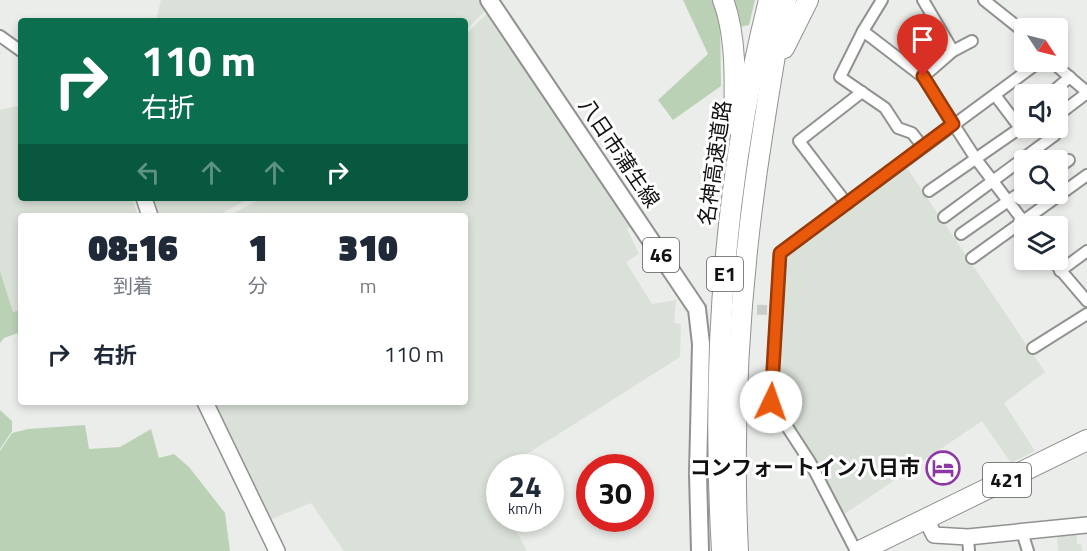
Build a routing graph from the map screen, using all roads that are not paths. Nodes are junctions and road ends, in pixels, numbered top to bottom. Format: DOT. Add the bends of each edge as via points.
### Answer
graph roads {
  1 [pos="489,0"];
  2 [pos="723,0"];
  3 [pos="769,0"];
  4 [pos="786,0"];
  5 [pos="808,0"];
  6 [pos="882,0"];
  7 [pos="923,0"];
  8 [pos="984,0"];
  9 [pos="1014,24"];
  10 [pos="863,31"];
  11 [pos="0,36"];
  12 [pos="972,40"];
  13 [pos="18,49"];
  14 [pos="953,51"];
  15 [pos="1026,72"];
  16 [pos="1064,72"];
  17 [pos="923,76"];
  18 [pos="1070,77"];
  19 [pos="771,81"];
  20 [pos="1062,84"];
  21 [pos="862,92"];
  22 [pos="1087,93"];
  23 [pos="995,95"];
  24 [pos="1068,107"];
  25 [pos="953,124"];
  26 [pos="1051,138"];
  27 [pos="922,147"];
  28 [pos="976,159"];
  29 [pos="1087,175"];
  30 [pos="992,181"];
  31 [pos="929,191"];
  32 [pos="1014,197"];
  33 [pos="1008,201"];
  34 [pos="847,204"];
  35 [pos="1020,216"];
  36 [pos="1036,216"];
  37 [pos="944,217"];
  38 [pos="1014,232"];
  39 [pos="961,234"];
  40 [pos="1087,251"];
  41 [pos="972,258"];
  42 [pos="1060,271"];
  43 [pos="1087,301"];
  44 [pos="1087,314"];
  45 [pos="1033,348"];
  46 [pos="720,355"];
  47 [pos="206,405"];
  48 [pos="1087,440"];
  49 [pos="926,519"];
  50 [pos="1087,525"];
  51 [pos="1022,532"];
  52 [pos="969,544"];
  53 [pos="277,551"];
  54 [pos="700,551"];
  55 [pos="722,551"];
  56 [pos="738,551"];
  57 [pos="858,551"];
  58 [pos="1029,551"];
  1 -- 54 [label="main road, 八日市蒲生線 / 46" via="697,309 701,344"];
  2 -- 46 [label="highway" via="735,93 721,256"];
  3 -- 46 [label="highway, 名神高速道路 / E1" via="735,179"];
  4 -- 19 [label="highway, 名神高速道路 / E1"];
  5 -- 19 [label="highway"];
  6 -- 10 [label="street"];
  7 -- 14 [label="street"];
  8 -- 9 [label="street"];
  10 -- 17 [label="street"];
  10 -- 21 [label="street" via="840,77"];
  11 -- 13 [label="street"];
  12 -- 14 [label="street"];
  14 -- 17 [label="street"];
  15 -- 23 [label="street"];
  16 -- 18 [label="street"];
  17 -- 25 [label="street"];
  18 -- 20 [label="street"];
  18 -- 22 [label="street"];
  19 -- 56 [label="highway, 名神高速道路 / E1" via="755,181 743,302 736,455"];
  21 -- 27 [label="street" via="885,108 898,128 912,133"];
  21 -- 34 [label="street" via="799,141"];
  22 -- 24 [label="street"];
  23 -- 25 [label="street"];
  23 -- 28 [label="street" via="1020,128"];
  25 -- 27 [label="street"];
  25 -- 28 [label="street"];
  26 -- 30 [label="street"];
  27 -- 34 [label="street"];
  28 -- 30 [label="street"];
  28 -- 31 [label="street"];
  29 -- 36 [label="street"];
  30 -- 33 [label="street"];
  30 -- 37 [label="street"];
  32 -- 33 [label="street"];
  33 -- 35 [label="street"];
  33 -- 39 [label="street"];
  34 -- 57 [label="street" via="780,253 771,402 810,462"];
  38 -- 41 [label="street"];
  40 -- 42 [label="street"];
  42 -- 43 [label="street"];
  44 -- 45 [label="street"];
  46 -- 55 [label="highway, 名神高速道路 / E1"];
  47 -- 53 [label="street"];
  48 -- 49 [label="highway, 421"];
  49 -- 52 [label="street" via="934,535"];
  49 -- 57 [label="highway, 421"];
  50 -- 51 [label="street"];
  51 -- 52 [label="street"];
  51 -- 58 [label="street"];
}
